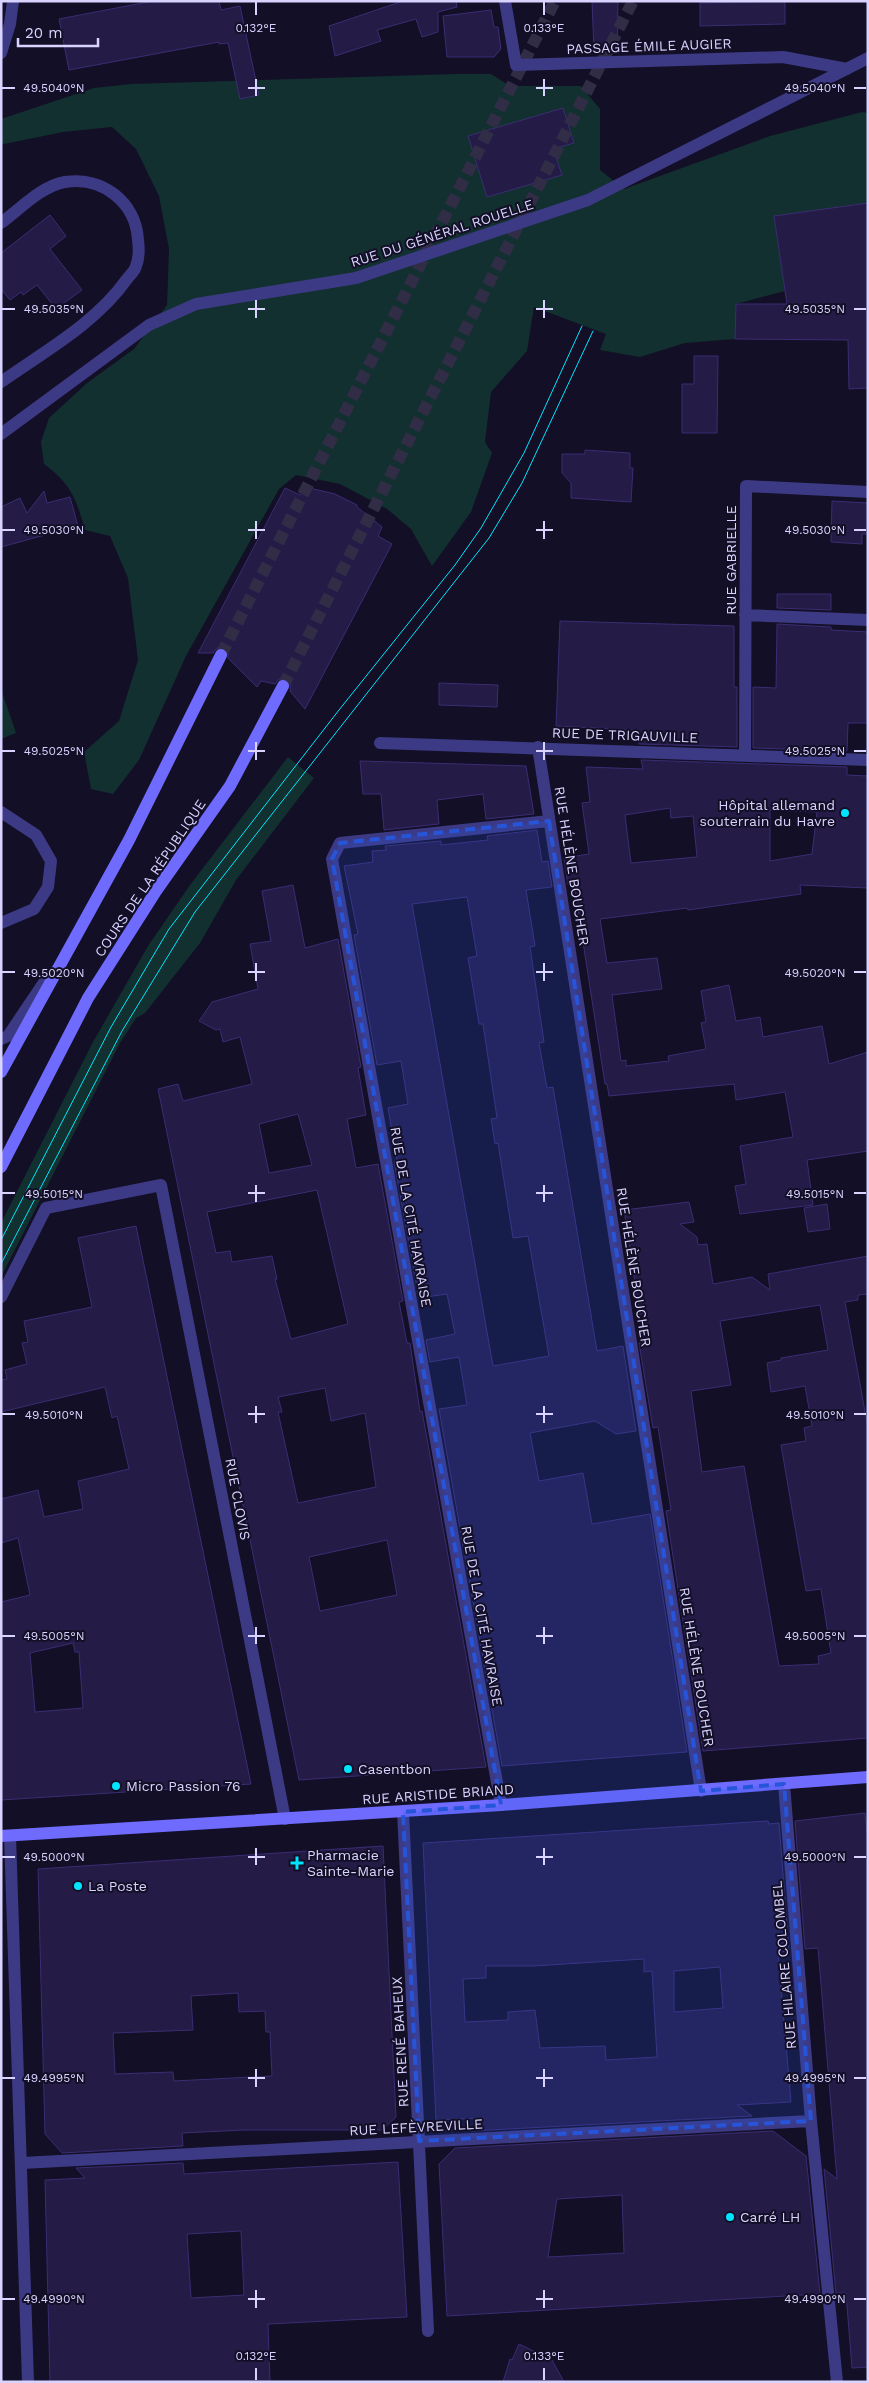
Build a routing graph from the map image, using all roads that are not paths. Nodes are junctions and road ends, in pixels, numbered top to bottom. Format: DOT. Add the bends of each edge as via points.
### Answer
graph roads {
  1 [pos="13,1"];
  2 [pos="505,1"];
  3 [pos="1,53"];
  4 [pos="868,58"];
  5 [pos="847,69"];
  6 [pos="1,224"];
  7 [pos="1,382"];
  8 [pos="1,434"];
  9 [pos="868,492"];
  10 [pos="745,615"];
  11 [pos="868,620"];
  12 [pos="222,655"];
  13 [pos="282,686"];
  14 [pos="380,743"];
  15 [pos="538,747"];
  16 [pos="745,755"];
  17 [pos="868,760"];
  18 [pos="1,812"];
  19 [pos="549,821"];
  20 [pos="1,922"];
  21 [pos="70,945"];
  22 [pos="1,1039"];
  23 [pos="1,1072"];
  24 [pos="1,1167"];
  25 [pos="1,1297"];
  26 [pos="868,1777"];
  27 [pos="784,1784"];
  28 [pos="701,1791"];
  29 [pos="500,1805"];
  30 [pos="404,1812"];
  31 [pos="285,1819"];
  32 [pos="6,1836"];
  33 [pos="811,2121"];
  34 [pos="419,2142"];
  35 [pos="22,2163"];
  36 [pos="428,2331"];
  37 [pos="28,2382"];
  38 [pos="837,2382"];
  1 -- 3 [label="street"];
  2 -- 5 [label="street, PASSAGE ÉMILE AUGIER" via="516,65 783,57"];
  4 -- 5 [label="street, RUE DU GÉNÉRAL ROUELLE"];
  5 -- 8 [label="street, RUE DU GÉNÉRAL ROUELLE" via="588,200 356,278 196,304 149,325"];
  6 -- 7 [label="street" via="44,191 63,182 86,181 105,188 124,202 137,225 139,247 136,266 100,311"];
  9 -- 10 [label="street, RUE GABRIELLE" via="746,486"];
  10 -- 11 [label="street"];
  10 -- 16 [label="street, RUE GABRIELLE"];
  12 -- 21 [label="main road" via="129,840"];
  13 -- 24 [label="main road, COURS DE LA RÉPUBLIQUE" via="230,786 156,891 88,998"];
  14 -- 15 [label="street, RUE DE TRIGAUVILLE"];
  15 -- 16 [label="street, RUE DE TRIGAUVILLE"];
  15 -- 19 [label="street, RUE HÉLÈNE BOUCHER"];
  16 -- 17 [label="street, RUE DE TRIGAUVILLE"];
  18 -- 20 [label="street" via="36,835 51,861 48,887 34,909"];
  19 -- 28 [label="street, RUE HÉLÈNE BOUCHER"];
  19 -- 29 [label="street, RUE DE LA CITÉ HAVRAISE" via="340,843 332,858"];
  21 -- 22 [label="street" via="8,1036"];
  21 -- 23 [label="main road"];
  25 -- 31 [label="street, RUE CLOVIS" via="46,1208 161,1185"];
  26 -- 27 [label="main road, RUE ARISTIDE BRIAND"];
  27 -- 28 [label="main road, RUE ARISTIDE BRIAND"];
  27 -- 33 [label="street, RUE HILAIRE COLOMBEL"];
  28 -- 29 [label="main road, RUE ARISTIDE BRIAND"];
  29 -- 30 [label="main road, RUE ARISTIDE BRIAND"];
  30 -- 31 [label="main road, RUE ARISTIDE BRIAND"];
  30 -- 34 [label="street, RUE RENÉ BAHEUX"];
  31 -- 32 [label="main road, RUE ARISTIDE BRIAND"];
  32 -- 35 [label="street"];
  33 -- 34 [label="street, RUE LEFÈVREVILLE"];
  33 -- 38 [label="street, RUE HILAIRE COLOMBEL"];
  34 -- 35 [label="street, RUE LEFÈVREVILLE"];
  34 -- 36 [label="street, RUE RENÉ BAHEUX"];
  35 -- 37 [label="street"];
}
